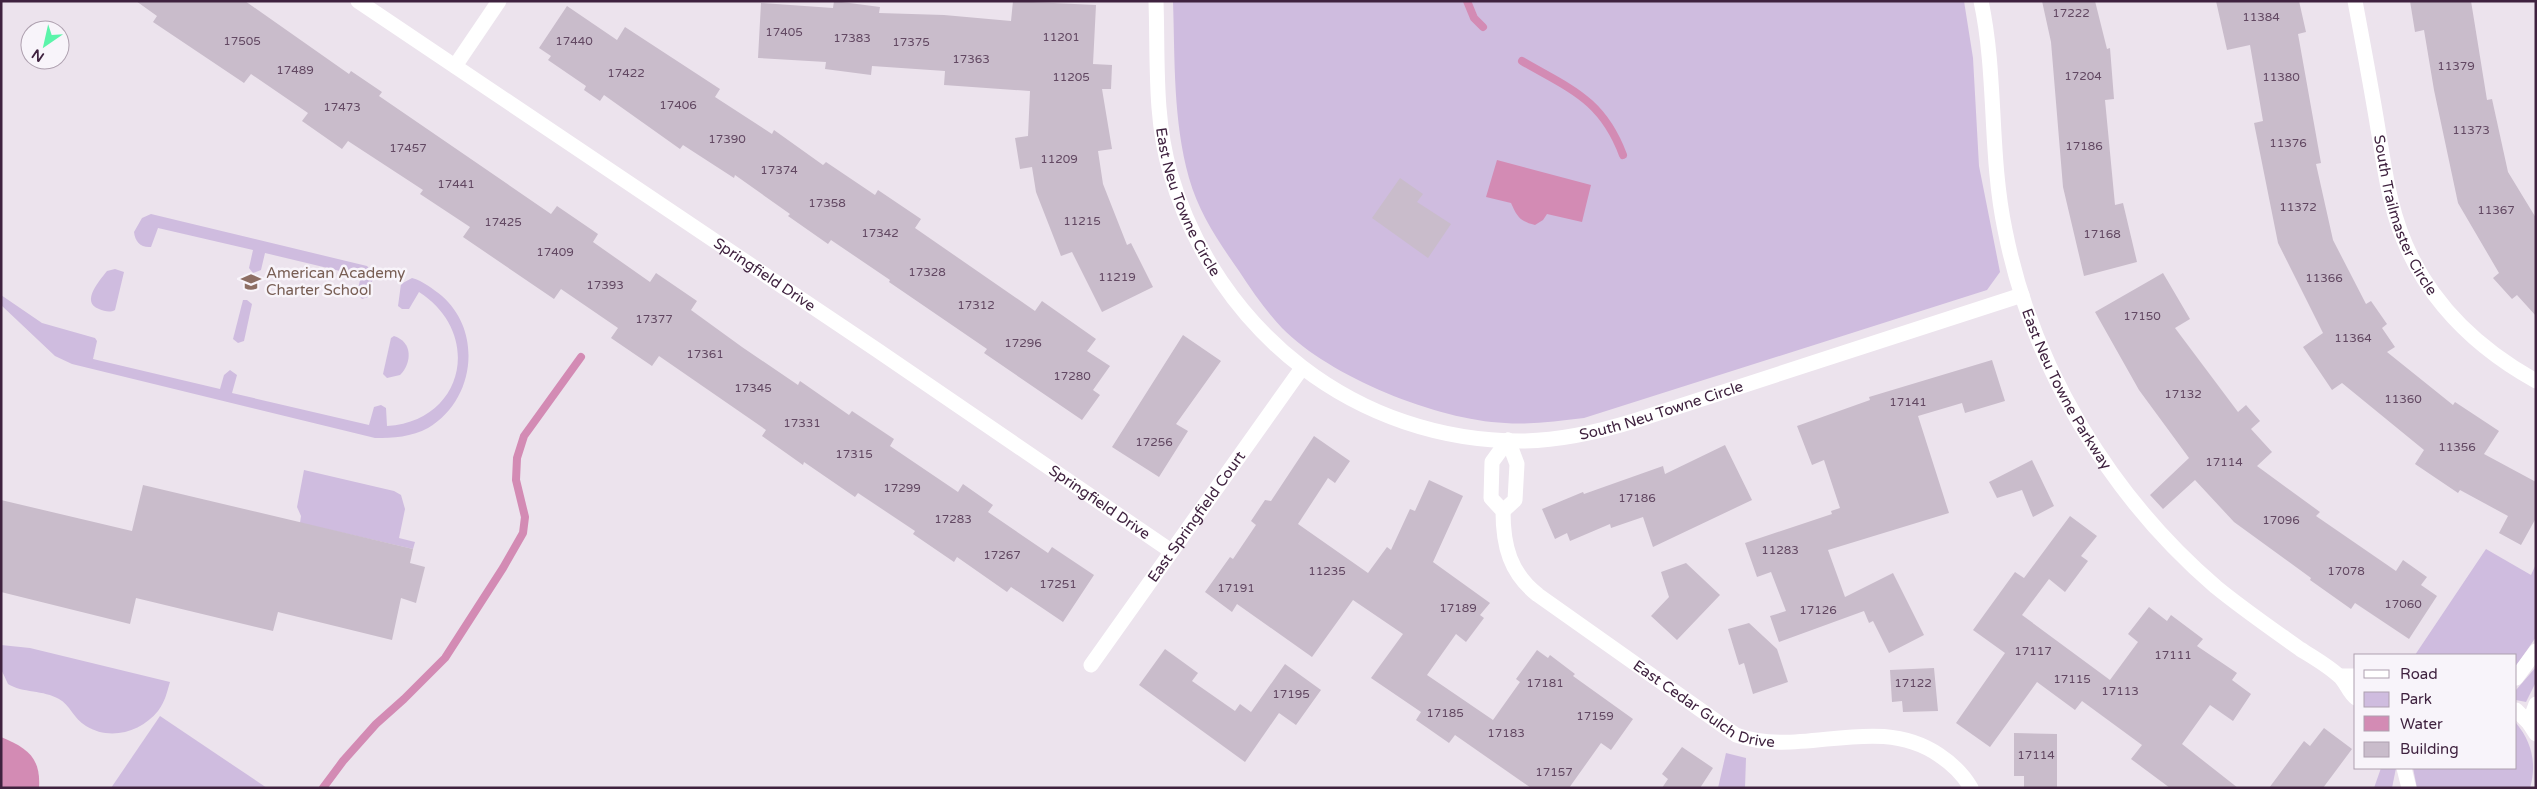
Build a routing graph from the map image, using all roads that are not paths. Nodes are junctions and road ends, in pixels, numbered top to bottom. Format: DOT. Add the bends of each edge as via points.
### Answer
graph roads {
  1 [pos="358,1"];
  2 [pos="499,1"];
  3 [pos="1156,1"];
  4 [pos="1981,1"];
  5 [pos="2356,1"];
  6 [pos="455,66"];
  7 [pos="2022,295"];
  8 [pos="1302,368"];
  9 [pos="2536,381"];
  10 [pos="1508,440"];
  11 [pos="1503,511"];
  12 [pos="1171,551"];
  13 [pos="2536,651"];
  14 [pos="1091,665"];
  15 [pos="2340,676"];
  16 [pos="2354,676"];
  17 [pos="2517,677"];
  18 [pos="2354,695"];
  19 [pos="2536,704"];
  20 [pos="2517,711"];
  21 [pos="2533,729"];
  22 [pos="1971,788"];
  1 -- 6 [label="street, Springfield Drive"];
  2 -- 6 [label="street"];
  3 -- 8 [label="street, East Neu Towne Circle" via="1160,117 1170,170 1184,213 1207,261 1235,301 1266,336"];
  4 -- 7 [label="street, East Neu Towne Parkway" via="1987,41 1996,180"];
  5 -- 9 [label="street, South Trailmaster Circle" via="2391,200 2408,250 2438,299 2462,328 2488,351"];
  6 -- 12 [label="street, Springfield Drive"];
  7 -- 10 [label="street, South Neu Towne Circle" via="1606,429 1566,437"];
  7 -- 15 [label="street, East Neu Towne Parkway" via="2046,357 2073,411 2096,450 2142,511 2172,545 2222,592"];
  8 -- 10 [label="street, South Neu Towne Circle" via="1345,395 1400,419 1461,435"];
  8 -- 12 [label="street, East Springfield Court"];
  10 -- 11 [label="street" via="1517,464 1515,500"];
  10 -- 11 [label="street, East Cedar Gulch Drive" via="1492,462 1492,498"];
  11 -- 22 [label="street, East Cedar Gulch Drive" via="1506,549 1516,571 1529,588 1736,735 1760,742 1865,735 1904,739 1944,758"];
  12 -- 14 [label="street, East Springfield Court"];
  13 -- 17 [label="street"];
  15 -- 16 [label="street"];
  15 -- 18 [label="street, East Neu Towne Parkway"];
  19 -- 21 [label="street"];
  20 -- 21 [label="street"];
}
